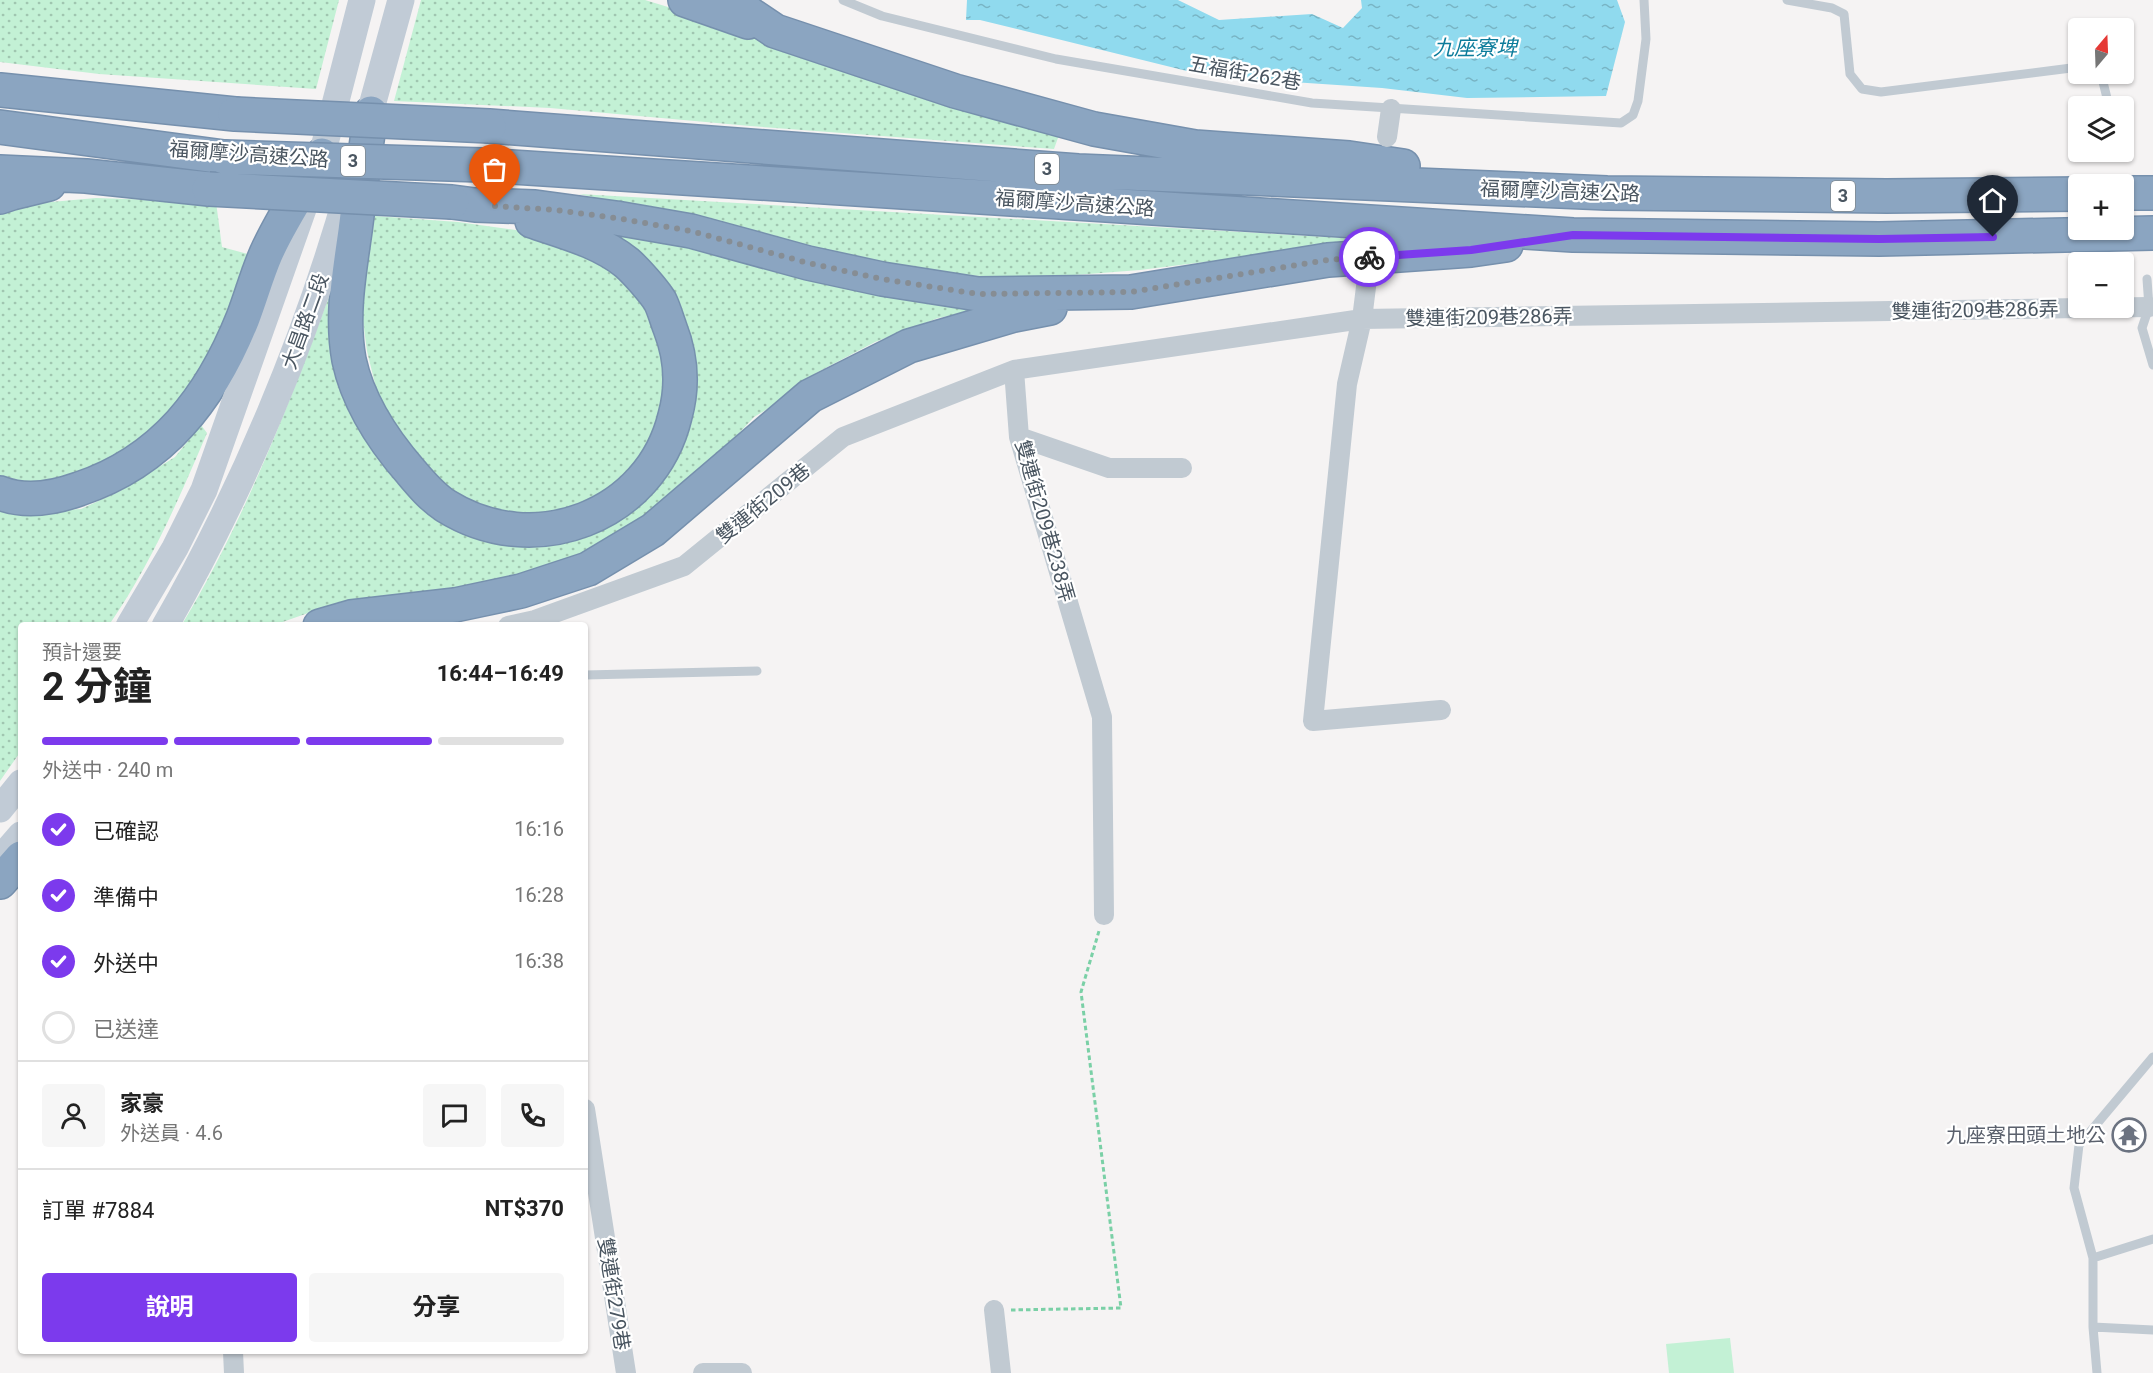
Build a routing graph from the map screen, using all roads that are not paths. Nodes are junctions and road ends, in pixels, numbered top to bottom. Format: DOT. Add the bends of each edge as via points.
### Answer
graph roads {
  1 [pos="362,0"];
  2 [pos="401,0"];
  3 [pos="685,0"];
  4 [pos="729,0"];
  5 [pos="843,0"];
  6 [pos="1644,0"];
  7 [pos="1787,0"];
  8 [pos="775,32"];
  9 [pos="2068,68"];
  10 [pos="0,90"];
  11 [pos="1391,109"];
  12 [pos="370,113"];
  13 [pos="0,127"];
  14 [pos="1387,137"];
  15 [pos="322,155"];
  16 [pos="0,172"];
  17 [pos="86,176"];
  18 [pos="1607,193"];
  19 [pos="2134,193"];
  20 [pos="2153,193"];
  21 [pos="2068,194"];
  22 [pos="0,198"];
  23 [pos="464,203"];
  24 [pos="2153,233"];
  25 [pos="1573,235"];
  26 [pos="1367,279"];
  27 [pos="2147,279"];
  28 [pos="1131,292"];
  29 [pos="2149,307"];
  30 [pos="1362,319"];
  31 [pos="2153,365"];
  32 [pos="1014,370"];
  33 [pos="1019,437"];
  34 [pos="1182,468"];
  35 [pos="0,493"];
  36 [pos="131,622"];
  37 [pos="167,622"];
  38 [pos="334,622"];
  39 [pos="538,622"];
  40 [pos="757,671"];
  41 [pos="588,675"];
  42 [pos="1441,710"];
  43 [pos="18,787"];
  44 [pos="0,809"];
  45 [pos="18,838"];
  46 [pos="0,859"];
  47 [pos="18,861"];
  48 [pos="0,882"];
  49 [pos="1104,915"];
  50 [pos="2153,1058"];
  51 [pos="588,1128"];
  52 [pos="2153,1239"];
  53 [pos="2093,1258"];
  54 [pos="994,1310"];
  55 [pos="2093,1327"];
  56 [pos="2153,1330"];
  57 [pos="233,1354"];
  58 [pos="234,1373"];
  59 [pos="626,1373"];
  60 [pos="703,1373"];
  61 [pos="742,1373"];
  62 [pos="1000,1373"];
  63 [pos="2097,1373"];
  1 -- 15 [label="main road, 大昌路二段"];
  2 -- 12 [label="main road, 大昌路二段"];
  3 -- 8 [label="highway"];
  4 -- 8 [label="highway"];
  5 -- 11 [label="lane, 五福街262巷" via="882,16 1056,59 1312,103"];
  6 -- 11 [label="lane, 五福街262巷" via="1646,39 1638,101 1632,115 1621,123"];
  7 -- 9 [label="lane" via="1844,14 1850,74 1862,89 1881,92"];
  8 -- 18 [label="highway" via="955,91 1094,129 1195,147 1349,158"];
  10 -- 18 [label="highway, 福爾摩沙高速公路 / 3, bridge" via="235,114 489,126 1078,171"];
  11 -- 14 [label="street"];
  12 -- 23 [label="highway" via="347,279 346,329 359,391 380,434 427,491 469,517 527,530 563,528 592,518 635,488 658,461 671,436 681,376 676,344 659,300 627,263 589,241"];
  12 -- 37 [label="main road, 大昌路二段" via="336,236 283,383 194,576"];
  13 -- 25 [label="highway, 福爾摩沙高速公路 / 3, bridge" via="224,157 482,165"];
  15 -- 35 [label="highway" via="266,254 243,319 216,375 178,428 140,461 98,483 59,496 14,498"];
  15 -- 36 [label="main road, 大昌路二段" via="204,490"];
  16 -- 17 [label="highway"];
  17 -- 22 [label="highway"];
  17 -- 23 [label="highway, bridge" via="209,189"];
  18 -- 21 [label="highway, 福爾摩沙高速公路 / 3"];
  19 -- 20 [label="highway"];
  23 -- 28 [label="highway" via="535,207 691,231 819,266 978,294"];
  24 -- 25 [label="highway, 福爾摩沙高速公路 / 3" via="1879,239"];
  25 -- 28 [label="highway" via="1471,250 1328,260"];
  26 -- 30 [label="street"];
  27 -- 29 [label="lane"];
  28 -- 38 [label="highway" via="1014,315 909,346 858,370 810,396 653,530 588,569 521,591 455,605"];
  29 -- 30 [label="street, 雙連街209巷286弄"];
  29 -- 31 [label="lane" via="2142,328"];
  30 -- 32 [label="street"];
  30 -- 42 [label="street" via="1347,384 1313,721"];
  32 -- 33 [label="street, 雙連街209巷238弄"];
  32 -- 39 [label="street, 雙連街209巷" via="843,438 684,566"];
  33 -- 34 [label="street" via="1109,468"];
  33 -- 49 [label="street, 雙連街209巷238弄" via="1102,717"];
  40 -- 41 [label="lane"];
  43 -- 44 [label="main road"];
  45 -- 46 [label="main road"];
  47 -- 48 [label="highway"];
  50 -- 53 [label="lane" via="2079,1145 2074,1188"];
  51 -- 59 [label="street, 雙連街279巷"];
  52 -- 53 [label="lane"];
  53 -- 55 [label="lane"];
  54 -- 62 [label="street"];
  55 -- 56 [label="lane"];
  55 -- 63 [label="lane"];
  57 -- 58 [label="street"];
  60 -- 61 [label="street"];
}
